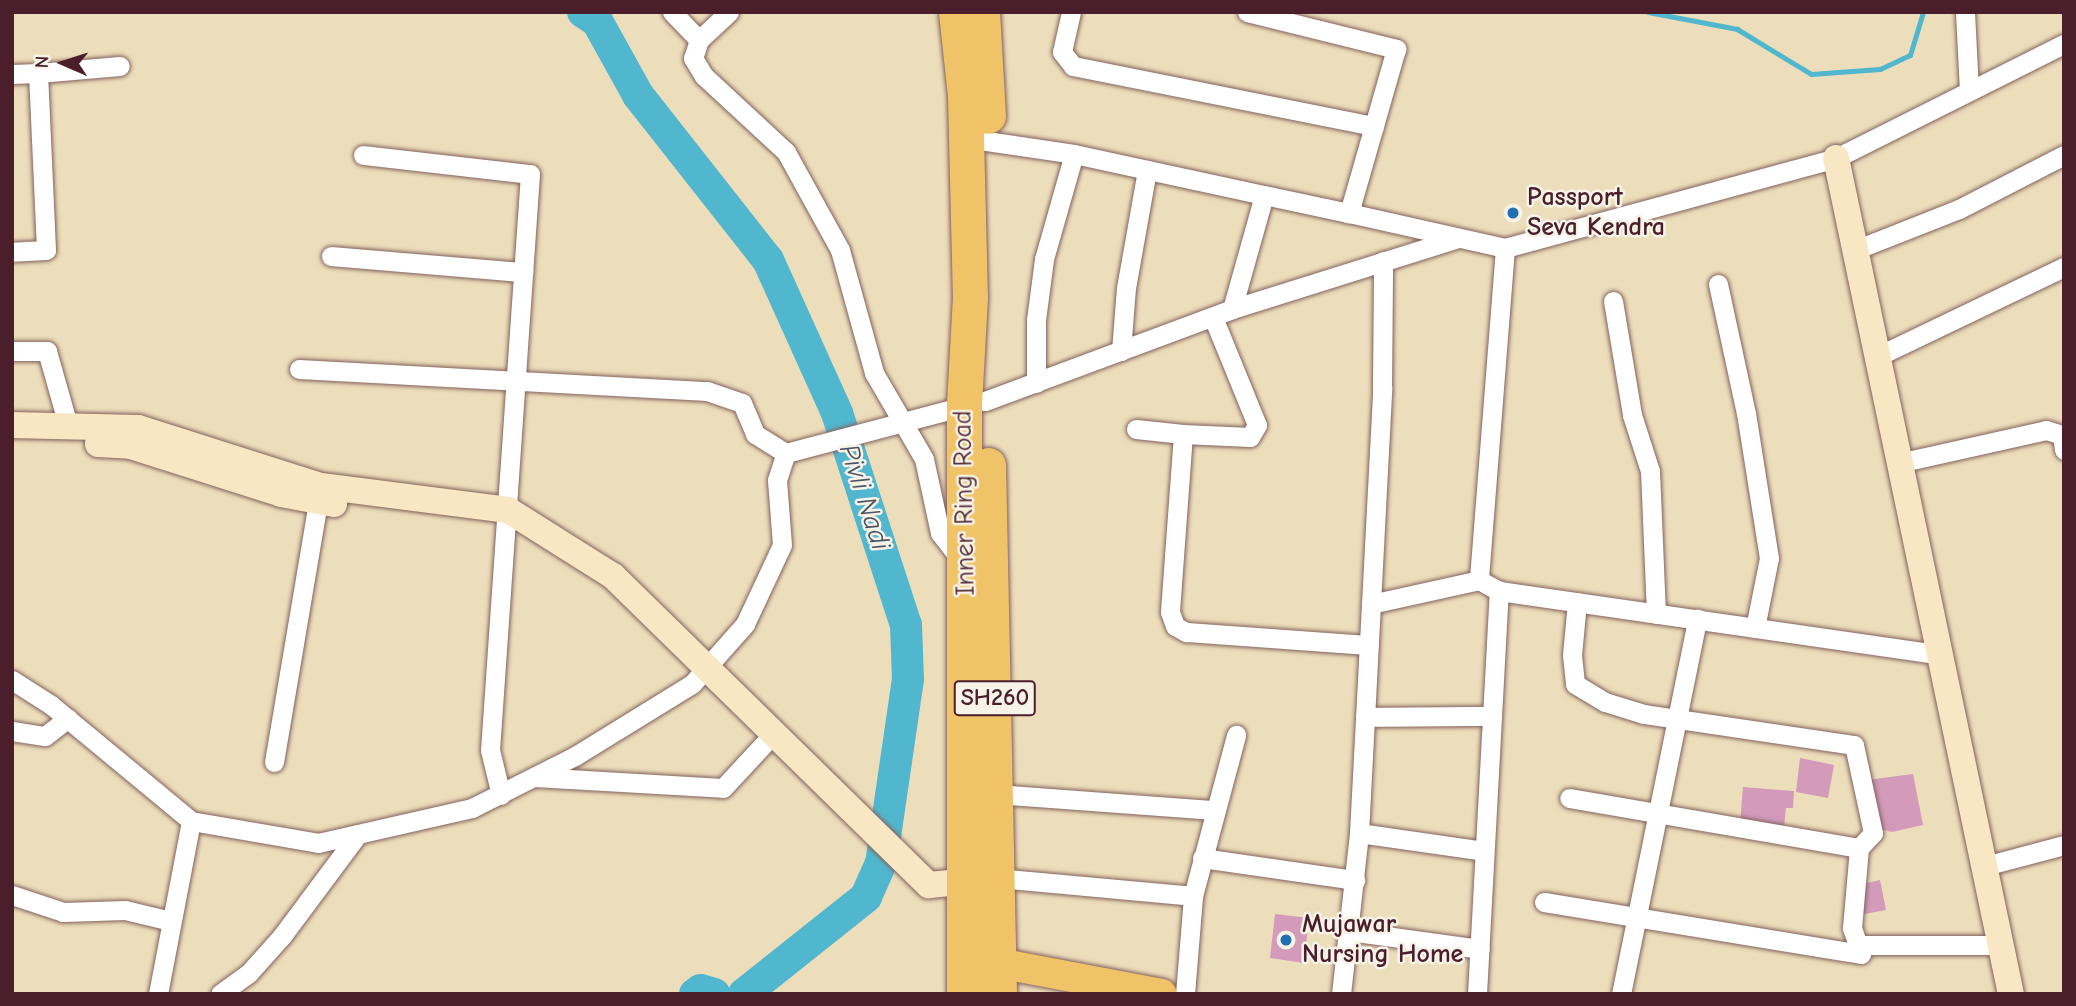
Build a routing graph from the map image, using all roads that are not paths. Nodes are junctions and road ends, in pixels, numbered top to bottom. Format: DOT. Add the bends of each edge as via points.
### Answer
graph roads {
  1 [pos="672,12"];
  2 [pos="729,12"];
  3 [pos="956,12"];
  4 [pos="982,12"];
  5 [pos="1071,12"];
  6 [pos="1247,12"];
  7 [pos="1965,12"];
  8 [pos="699,40"];
  9 [pos="2060,46"];
  10 [pos="120,66"];
  11 [pos="38,73"];
  12 [pos="12,74"];
  13 [pos="1969,91"];
  14 [pos="1374,126"];
  15 [pos="977,138"];
  16 [pos="1074,154"];
  17 [pos="363,155"];
  18 [pos="2064,155"];
  19 [pos="1836,158"];
  20 [pos="1147,170"];
  21 [pos="1264,195"];
  22 [pos="1349,213"];
  23 [pos="1459,238"];
  24 [pos="1505,248"];
  25 [pos="1855,250"];
  26 [pos="12,253"];
  27 [pos="331,256"];
  28 [pos="1383,261"];
  29 [pos="2064,267"];
  30 [pos="523,272"];
  31 [pos="1718,284"];
  32 [pos="1613,301"];
  33 [pos="1232,309"];
  34 [pos="1213,317"];
  35 [pos="12,351"];
  36 [pos="1121,351"];
  37 [pos="1878,356"];
  38 [pos="299,369"];
  39 [pos="515,382"];
  40 [pos="1036,383"];
  41 [pos="974,404"];
  42 [pos="897,422"];
  43 [pos="12,425"];
  44 [pos="68,425"];
  45 [pos="1889,425"];
  46 [pos="1136,429"];
  47 [pos="1183,434"];
  48 [pos="12,444"];
  49 [pos="2064,450"];
  50 [pos="786,453"];
  51 [pos="1903,462"];
  52 [pos="320,494"];
  53 [pos="508,510"];
  54 [pos="966,566"];
  55 [pos="1479,580"];
  56 [pos="1499,591"];
  57 [pos="1577,602"];
  58 [pos="1371,604"];
  59 [pos="1656,614"];
  60 [pos="1697,620"];
  61 [pos="1755,628"];
  62 [pos="1369,645"];
  63 [pos="1934,654"];
  64 [pos="708,666"];
  65 [pos="12,680"];
  66 [pos="1492,716"];
  67 [pos="1365,717"];
  68 [pos="68,718"];
  69 [pos="1678,718"];
  70 [pos="12,731"];
  71 [pos="775,732"];
  72 [pos="1236,735"];
  73 [pos="274,762"];
  74 [pos="533,777"];
  75 [pos="995,794"];
  76 [pos="501,795"];
  77 [pos="1569,798"];
  78 [pos="1215,810"];
  79 [pos="1658,816"];
  80 [pos="191,821"];
  81 [pos="1359,833"];
  82 [pos="358,834"];
  83 [pos="2064,845"];
  84 [pos="1859,848"];
  85 [pos="1484,851"];
  86 [pos="1202,858"];
  87 [pos="1985,866"];
  88 [pos="981,880"];
  89 [pos="1355,880"];
  90 [pos="12,895"];
  91 [pos="1193,896"];
  92 [pos="1544,902"];
  93 [pos="1639,914"];
  94 [pos="171,921"];
  95 [pos="1349,931"];
  96 [pos="1857,945"];
  97 [pos="1995,945"];
  98 [pos="1480,948"];
  99 [pos="965,955"];
  100 [pos="999,979"];
  101 [pos="1157,993"];
  102 [pos="159,994"];
  103 [pos="220,994"];
  104 [pos="964,994"];
  105 [pos="1185,994"];
  106 [pos="1341,994"];
  107 [pos="1477,994"];
  108 [pos="1621,994"];
  109 [pos="1998,994"];
  110 [pos="2011,994"];
  1 -- 8 [label="street"];
  2 -- 8 [label="street"];
  3 -- 15 [label="highway, Inner Ring Road / SH260"];
  4 -- 15 [label="highway, Inner Ring Road / SH260"];
  5 -- 14 [label="street" via="1062,52 1073,66"];
  6 -- 14 [label="street" via="1396,49"];
  7 -- 13 [label="street"];
  8 -- 42 [label="street" via="693,58 704,76 786,152 840,250 874,373"];
  9 -- 13 [label="street"];
  10 -- 11 [label="street"];
  11 -- 12 [label="street"];
  11 -- 26 [label="street" via="46,250"];
  13 -- 19 [label="street"];
  14 -- 22 [label="street"];
  15 -- 16 [label="street"];
  15 -- 41 [label="highway, Inner Ring Road / SH260"];
  16 -- 20 [label="street"];
  16 -- 40 [label="street" via="1044,259 1036,320"];
  17 -- 30 [label="street" via="530,174"];
  18 -- 25 [label="street" via="1959,209"];
  19 -- 24 [label="street"];
  19 -- 25 [label="street"];
  20 -- 21 [label="street"];
  20 -- 36 [label="street" via="1126,288"];
  21 -- 22 [label="street"];
  21 -- 33 [label="street"];
  22 -- 23 [label="street"];
  23 -- 24 [label="street"];
  23 -- 28 [label="street"];
  24 -- 55 [label="street"];
  25 -- 37 [label="street"];
  27 -- 30 [label="street"];
  28 -- 33 [label="street"];
  28 -- 58 [label="street"];
  29 -- 37 [label="street"];
  30 -- 39 [label="street"];
  31 -- 61 [label="street" via="1746,413 1769,558"];
  32 -- 59 [label="street" via="1632,415 1650,471"];
  33 -- 34 [label="street"];
  34 -- 36 [label="street"];
  34 -- 47 [label="street" via="1257,425 1250,437"];
  35 -- 44 [label="street" via="47,351"];
  36 -- 40 [label="street"];
  37 -- 45 [label="street"];
  38 -- 39 [label="street"];
  39 -- 50 [label="street" via="707,391 742,403 755,434"];
  39 -- 53 [label="street"];
  40 -- 41 [label="street"];
  41 -- 42 [label="street"];
  41 -- 54 [label="highway, Inner Ring Road / SH260"];
  41 -- 75 [label="highway, Inner Ring Road / SH260" via="994,602"];
  42 -- 50 [label="street"];
  42 -- 54 [label="street" via="924,459 940,533"];
  43 -- 44 [label="street"];
  44 -- 52 [label="street" via="138,428"];
  45 -- 51 [label="street"];
  45 -- 63 [label="street" via="1888,463"];
  46 -- 47 [label="street"];
  47 -- 62 [label="street" via="1170,612 1175,626 1186,632"];
  48 -- 52 [label="street" via="131,446"];
  49 -- 51 [label="street" via="2062,435 2046,430"];
  50 -- 64 [label="street" via="777,480 782,545 745,624"];
  51 -- 63 [label="street"];
  52 -- 53 [label="street" via="401,511"];
  52 -- 73 [label="street"];
  53 -- 64 [label="street" via="613,576"];
  53 -- 76 [label="street" via="490,750"];
  54 -- 88 [label="highway, Inner Ring Road / SH260"];
  55 -- 56 [label="street"];
  55 -- 58 [label="street"];
  56 -- 57 [label="street"];
  56 -- 66 [label="street"];
  57 -- 59 [label="street"];
  57 -- 69 [label="street" via="1572,655 1575,684 1605,702"];
  58 -- 62 [label="street"];
  59 -- 60 [label="street"];
  60 -- 61 [label="street"];
  60 -- 69 [label="street"];
  61 -- 63 [label="street"];
  62 -- 67 [label="street"];
  63 -- 87 [label="street"];
  63 -- 97 [label="street"];
  64 -- 71 [label="street"];
  64 -- 74 [label="street" via="692,684"];
  65 -- 68 [label="street"];
  66 -- 67 [label="street"];
  66 -- 85 [label="street"];
  67 -- 81 [label="street"];
  68 -- 70 [label="street" via="45,736"];
  68 -- 80 [label="street"];
  69 -- 79 [label="street"];
  69 -- 84 [label="street" via="1854,744 1872,833"];
  71 -- 74 [label="street" via="723,788"];
  71 -- 88 [label="street" via="929,885"];
  72 -- 78 [label="street"];
  74 -- 76 [label="street"];
  75 -- 78 [label="street"];
  75 -- 88 [label="highway, Inner Ring Road / SH260"];
  76 -- 82 [label="street" via="472,808"];
  77 -- 79 [label="street"];
  78 -- 86 [label="street"];
  79 -- 84 [label="street"];
  79 -- 93 [label="street"];
  80 -- 82 [label="street" via="318,843"];
  80 -- 94 [label="street"];
  81 -- 85 [label="street"];
  81 -- 89 [label="street"];
  82 -- 103 [label="street" via="282,936 248,974"];
  83 -- 87 [label="street"];
  84 -- 96 [label="street" via="1852,928"];
  85 -- 98 [label="street"];
  86 -- 89 [label="street"];
  86 -- 91 [label="street"];
  87 -- 97 [label="street"];
  88 -- 91 [label="street"];
  88 -- 99 [label="highway, Inner Ring Road / SH260"];
  88 -- 100 [label="highway, Inner Ring Road / SH260"];
  89 -- 95 [label="street"];
  90 -- 94 [label="street" via="63,912 125,911"];
  91 -- 105 [label="street"];
  92 -- 93 [label="street"];
  93 -- 96 [label="street" via="1861,954"];
  93 -- 108 [label="street"];
  94 -- 102 [label="street"];
  95 -- 98 [label="street"];
  95 -- 106 [label="street"];
  96 -- 97 [label="street"];
  97 -- 109 [label="street"];
  97 -- 110 [label="street"];
  98 -- 107 [label="street"];
  99 -- 100 [label="main road"];
  99 -- 104 [label="highway, Inner Ring Road / SH260"];
  100 -- 101 [label="main road"];
}
